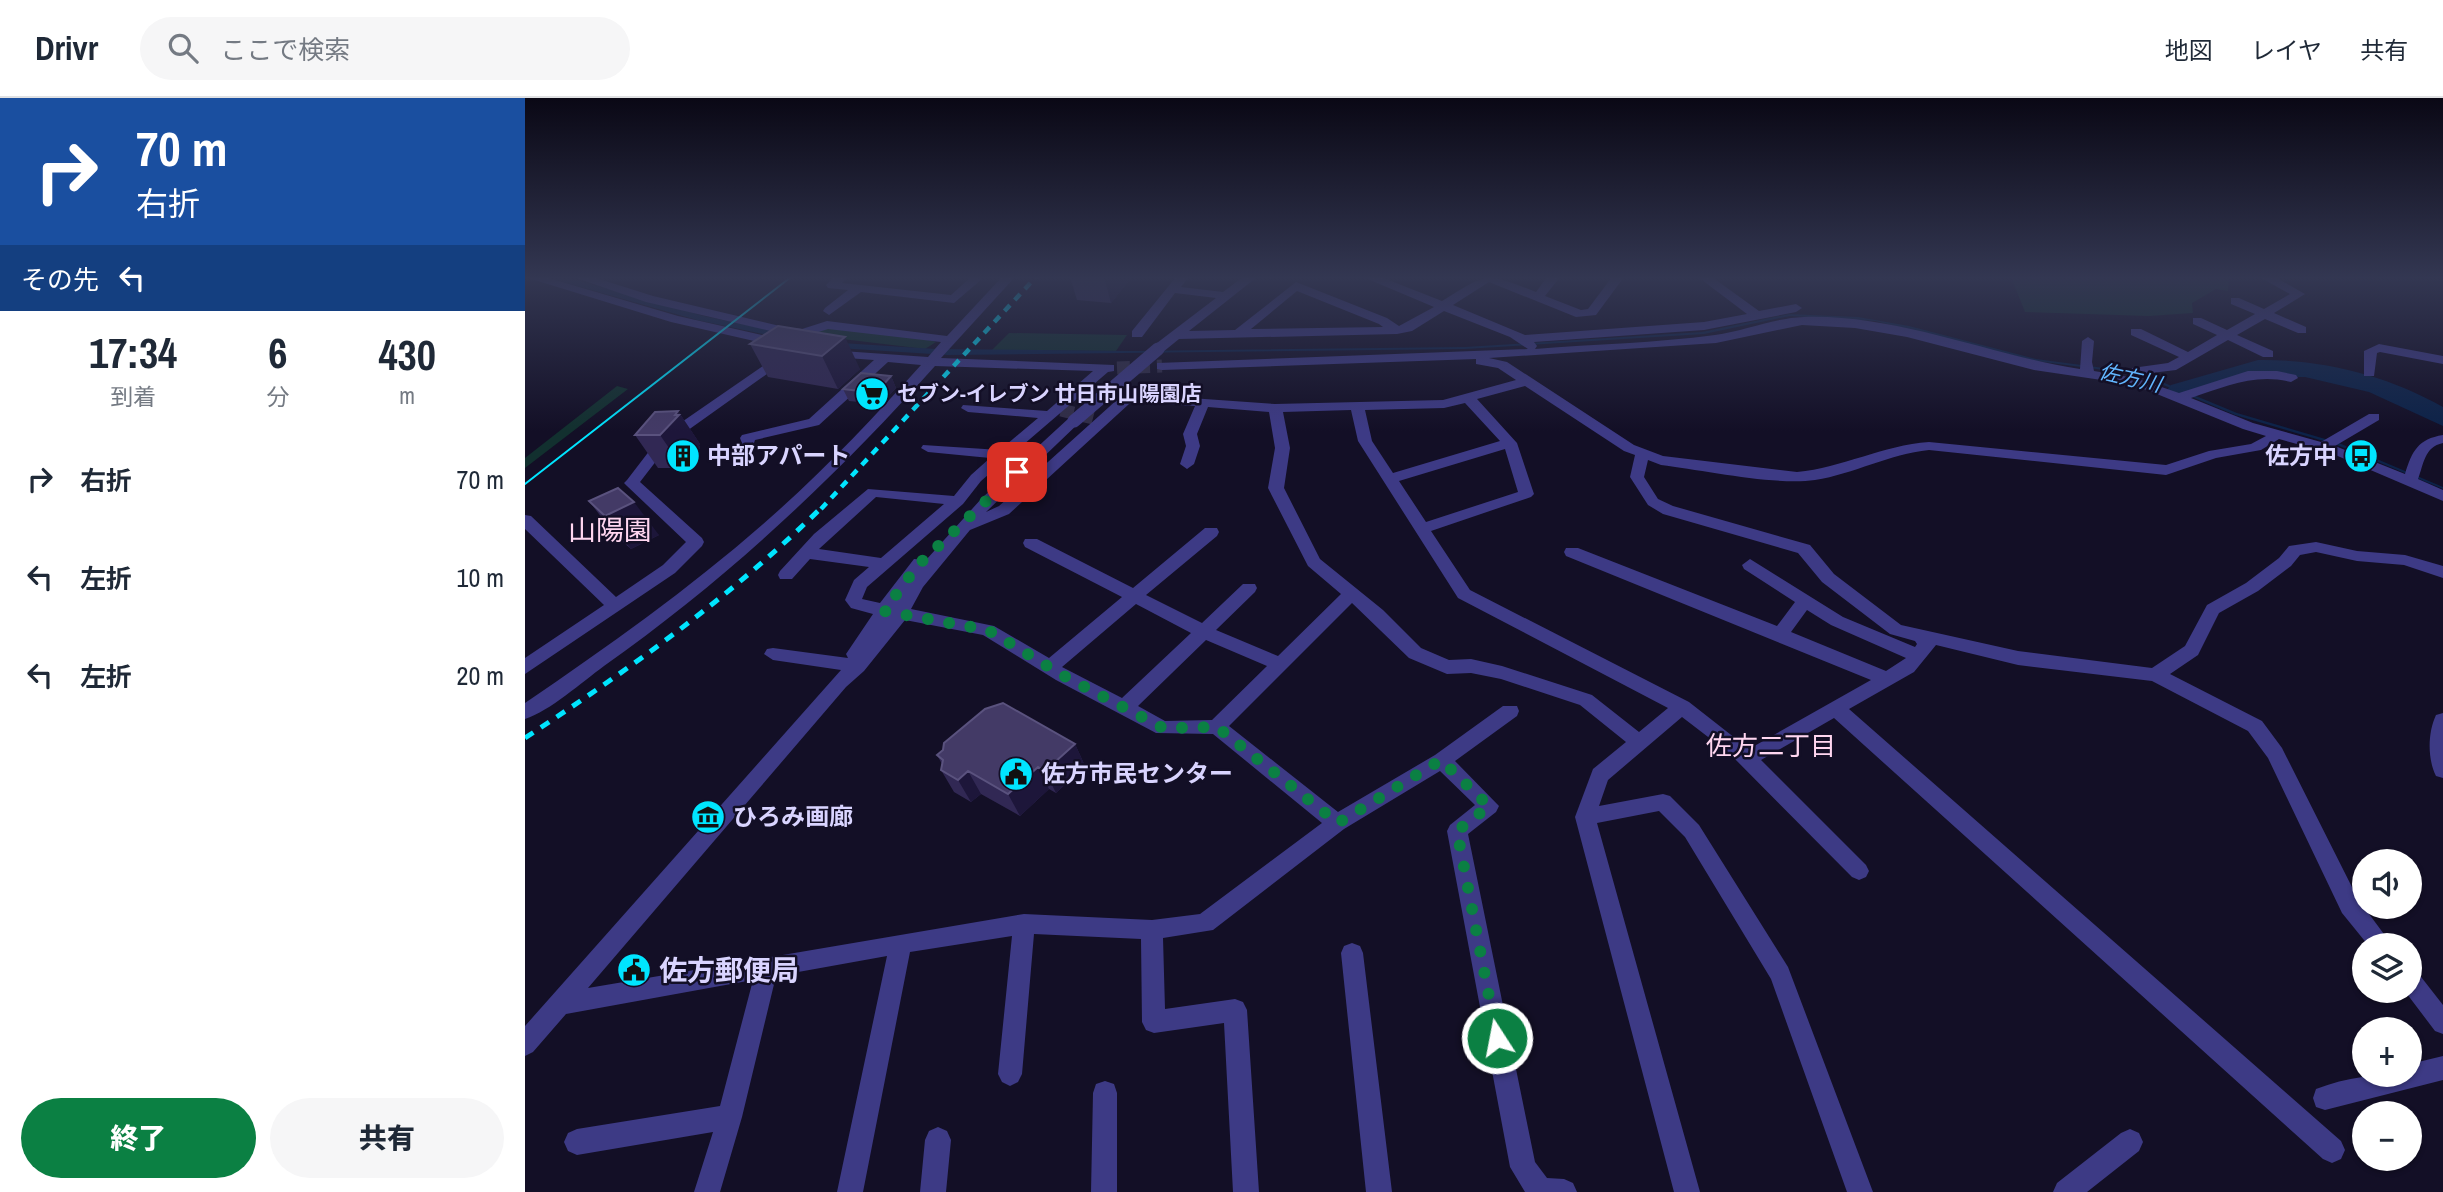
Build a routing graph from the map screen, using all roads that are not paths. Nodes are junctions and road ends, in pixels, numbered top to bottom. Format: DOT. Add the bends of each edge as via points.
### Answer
graph roads {
  1 [pos="746,328"];
  2 [pos="746,328"];
  3 [pos="817,328"];
  4 [pos="855,328"];
  5 [pos="962,328"];
  6 [pos="1142,328"];
  7 [pos="1182,328"];
  8 [pos="1184,328"];
  9 [pos="1245,328"];
  10 [pos="1394,328"];
  11 [pos="1408,328"];
  12 [pos="1492,328"];
  13 [pos="1739,328"];
  14 [pos="1883,328"];
  15 [pos="2213,328"];
  16 [pos="2241,328"];
  17 [pos="2298,328"];
  18 [pos="1397,330"];
  19 [pos="2302,330"];
  20 [pos="2136,332"];
  21 [pos="1137,334"];
  22 [pos="1238,334"];
  23 [pos="1175,335"];
  24 [pos="2228,335"];
  25 [pos="790,339"];
  26 [pos="2084,342"];
  27 [pos="1526,344"];
  28 [pos="1158,349"];
  29 [pos="821,351"];
  30 [pos="941,351"];
  31 [pos="2268,354"];
  32 [pos="2189,357"];
  33 [pos="883,359"];
  34 [pos="1335,360"];
  35 [pos="2443,360"];
  36 [pos="1162,366"];
  37 [pos="2087,370"];
  38 [pos="2369,373"];
  39 [pos="2135,378"];
  40 [pos="2284,379"];
  41 [pos="1527,381"];
  42 [pos="2186,396"];
  43 [pos="1469,399"];
  44 [pos="1203,404"];
  45 [pos="1357,407"];
  46 [pos="968,408"];
  47 [pos="1275,408"];
  48 [pos="1056,411"];
  49 [pos="2367,416"];
  50 [pos="2277,433"];
  51 [pos="2443,439"];
  52 [pos="748,443"];
  53 [pos="1510,443"];
  54 [pos="2327,443"];
  55 [pos="928,448"];
  56 [pos="1036,454"];
  57 [pos="1642,454"];
  58 [pos="1002,455"];
  59 [pos="1187,464"];
  60 [pos="2411,477"];
  61 [pos="1389,479"];
  62 [pos="2443,496"];
  63 [pos="958,501"];
  64 [pos="525,520"];
  65 [pos="963,527"];
  66 [pos="1422,529"];
  67 [pos="1211,532"];
  68 [pos="1031,543"];
  69 [pos="1572,552"];
  70 [pos="807,553"];
  71 [pos="885,564"];
  72 [pos="1750,565"];
  73 [pos="2443,572"];
  74 [pos="786,575"];
  75 [pos="1249,588"];
  76 [pos="1352,593"];
  77 [pos="1135,597"];
  78 [pos="1805,600"];
  79 [pos="614,605"];
  80 [pos="892,612"];
  81 [pos="1204,632"];
  82 [pos="1780,634"];
  83 [pos="1921,636"];
  84 [pos="773,654"];
  85 [pos="1918,656"];
  86 [pos="1279,664"];
  87 [pos="525,667"];
  88 [pos="1050,667"];
  89 [pos="849,670"];
  90 [pos="2155,675"];
  91 [pos="1885,679"];
  92 [pos="1125,707"];
  93 [pos="1682,707"];
  94 [pos="1835,708"];
  95 [pos="1510,711"];
  96 [pos="525,712"];
  97 [pos="2443,720"];
  98 [pos="1217,727"];
  99 [pos="1639,742"];
  100 [pos="1747,759"];
  101 [pos="1441,760"];
  102 [pos="2443,770"];
  103 [pos="1585,817"];
  104 [pos="1338,823"];
  105 [pos="1859,871"];
  106 [pos="1024,924"];
  107 [pos="1151,930"];
  108 [pos="2371,933"];
  109 [pos="901,943"];
  110 [pos="1352,953"];
  111 [pos="767,968"];
  112 [pos="2422,996"];
  113 [pos="560,1004"];
  114 [pos="2443,1023"];
  115 [pos="525,1044"];
  116 [pos="2443,1068"];
  117 [pos="1010,1074"];
  118 [pos="1105,1093"];
  119 [pos="2325,1098"];
  120 [pos="730,1117"];
  121 [pos="938,1140"];
  122 [pos="577,1142"];
  123 [pos="2130,1142"];
  124 [pos="2332,1150"];
  125 [pos="707,1192"];
  126 [pos="850,1192"];
  127 [pos="933,1192"];
  128 [pos="1104,1192"];
  129 [pos="1246,1192"];
  130 [pos="1379,1192"];
  131 [pos="1540,1192"];
  132 [pos="1564,1192"];
  133 [pos="1687,1192"];
  134 [pos="1860,1192"];
  135 [pos="2066,1192"];
  1 -- 25 [label="street"];
  2 -- 25 [label="street"];
  3 -- 25 [label="street"];
  4 -- 30 [label="street" via="939,337"];
  5 -- 30 [label="street"];
  6 -- 21 [label="street"];
  7 -- 28 [label="street"];
  8 -- 23 [label="street"];
  9 -- 22 [label="street"];
  10 -- 18 [label="street"];
  11 -- 18 [label="street"];
  12 -- 27 [label="street"];
  13 -- 27 [label="street" via="1716,339"];
  14 -- 37 [label="street" via="1952,339 2034,366"];
  15 -- 24 [label="street"];
  16 -- 24 [label="street"];
  17 -- 19 [label="street"];
  18 -- 22 [label="street"];
  20 -- 32 [label="street"];
  22 -- 23 [label="street"];
  23 -- 28 [label="street"];
  24 -- 31 [label="street"];
  24 -- 32 [label="street"];
  25 -- 79 [label="street" via="665,440 644,463 632,483 697,542 669,569"];
  26 -- 37 [label="street"];
  27 -- 34 [label="street"];
  28 -- 56 [label="street, bridge"];
  29 -- 33 [label="street"];
  30 -- 33 [label="street"];
  30 -- 48 [label="street" via="1111,368"];
  30 -- 96 [label="street" via="822,478 733,560"];
  32 -- 39 [label="street"];
  33 -- 52 [label="street" via="814,422 747,438"];
  34 -- 36 [label="street"];
  34 -- 41 [label="street" via="1491,361"];
  35 -- 38 [label="street" via="2379,348 2371,351"];
  37 -- 39 [label="street"];
  39 -- 42 [label="street"];
  40 -- 42 [label="street" via="2260,372"];
  41 -- 43 [label="street"];
  41 -- 57 [label="street"];
  42 -- 50 [label="street" via="2234,421"];
  43 -- 45 [label="street"];
  43 -- 53 [label="street"];
  44 -- 47 [label="street"];
  44 -- 59 [label="street" via="1190,434 1193,446"];
  44 -- 65 [label="street" via="1124,401 1004,510"];
  45 -- 47 [label="street"];
  45 -- 61 [label="street" via="1365,440"];
  46 -- 48 [label="street"];
  47 -- 76 [label="street" via="1282,424 1285,459 1276,488 1314,562"];
  48 -- 58 [label="street"];
  49 -- 54 [label="street"];
  50 -- 54 [label="street"];
  50 -- 57 [label="street" via="2261,447 2215,454 2166,470 1917,447 1797,477"];
  51 -- 60 [label="street" via="2422,446"];
  53 -- 61 [label="street"];
  53 -- 66 [label="street" via="1526,494"];
  54 -- 60 [label="street"];
  55 -- 58 [label="street"];
  56 -- 65 [label="street"];
  56 -- 80 [label="street" via="918,565"];
  57 -- 83 [label="street" via="1637,477 1653,502 1804,550 1828,578 1896,630"];
  58 -- 63 [label="street"];
  60 -- 62 [label="street"];
  61 -- 66 [label="street"];
  63 -- 70 [label="street" via="873,492"];
  63 -- 71 [label="street"];
  64 -- 79 [label="street"];
  65 -- 80 [label="street"];
  66 -- 93 [label="street" via="1464,594"];
  67 -- 77 [label="street"];
  68 -- 77 [label="street"];
  69 -- 82 [label="street"];
  70 -- 71 [label="street"];
  70 -- 74 [label="street"];
  71 -- 80 [label="street" via="860,584 853,596 857,604"];
  72 -- 78 [label="street"];
  73 -- 90 [label="street" via="2405,560 2316,547 2295,550 2252,587 2213,610 2192,650"];
  75 -- 81 [label="street"];
  76 -- 86 [label="street"];
  76 -- 99 [label="street" via="1415,653 1447,667 1471,666 1502,673 1586,700"];
  77 -- 81 [label="street"];
  77 -- 88 [label="street"];
  78 -- 82 [label="street"];
  78 -- 85 [label="street" via="1837,621"];
  79 -- 87 [label="street"];
  80 -- 88 [label="street" via="988,630"];
  80 -- 89 [label="street"];
  81 -- 86 [label="street"];
  81 -- 92 [label="street"];
  82 -- 91 [label="street"];
  83 -- 85 [label="street" via="1927,645"];
  83 -- 90 [label="street" via="2018,658"];
  84 -- 89 [label="street"];
  85 -- 91 [label="street"];
  86 -- 98 [label="street"];
  88 -- 92 [label="street"];
  89 -- 113 [label="street"];
  90 -- 108 [label="street" via="2255,726 2275,753 2350,906"];
  91 -- 94 [label="street"];
  92 -- 98 [label="street" via="1163,728"];
  93 -- 99 [label="street"];
  93 -- 100 [label="street"];
  94 -- 100 [label="street"];
  94 -- 124 [label="street"];
  95 -- 101 [label="street"];
  97 -- 102 [label="street" via="2439,740"];
  98 -- 104 [label="street"];
  99 -- 103 [label="street" via="1600,775"];
  100 -- 105 [label="street"];
  101 -- 104 [label="street"];
  101 -- 131 [label="street" via="1489,806 1457,831 1523,1167"];
  103 -- 133 [label="street"];
  103 -- 134 [label="street" via="1663,802 1692,831 1780,974"];
  104 -- 107 [label="street" via="1205,923"];
  106 -- 107 [label="street"];
  106 -- 109 [label="street"];
  106 -- 117 [label="street"];
  107 -- 129 [label="street" via="1154,1022 1235,1010"];
  109 -- 111 [label="street"];
  109 -- 126 [label="street"];
  110 -- 130 [label="street"];
  111 -- 113 [label="street"];
  111 -- 120 [label="street"];
  112 -- 114 [label="street"];
  113 -- 115 [label="street"];
  116 -- 119 [label="street"];
  118 -- 128 [label="street"];
  120 -- 122 [label="street"];
  120 -- 125 [label="street"];
  121 -- 127 [label="street"];
  123 -- 135 [label="street"];
  131 -- 132 [label="street"];
}
